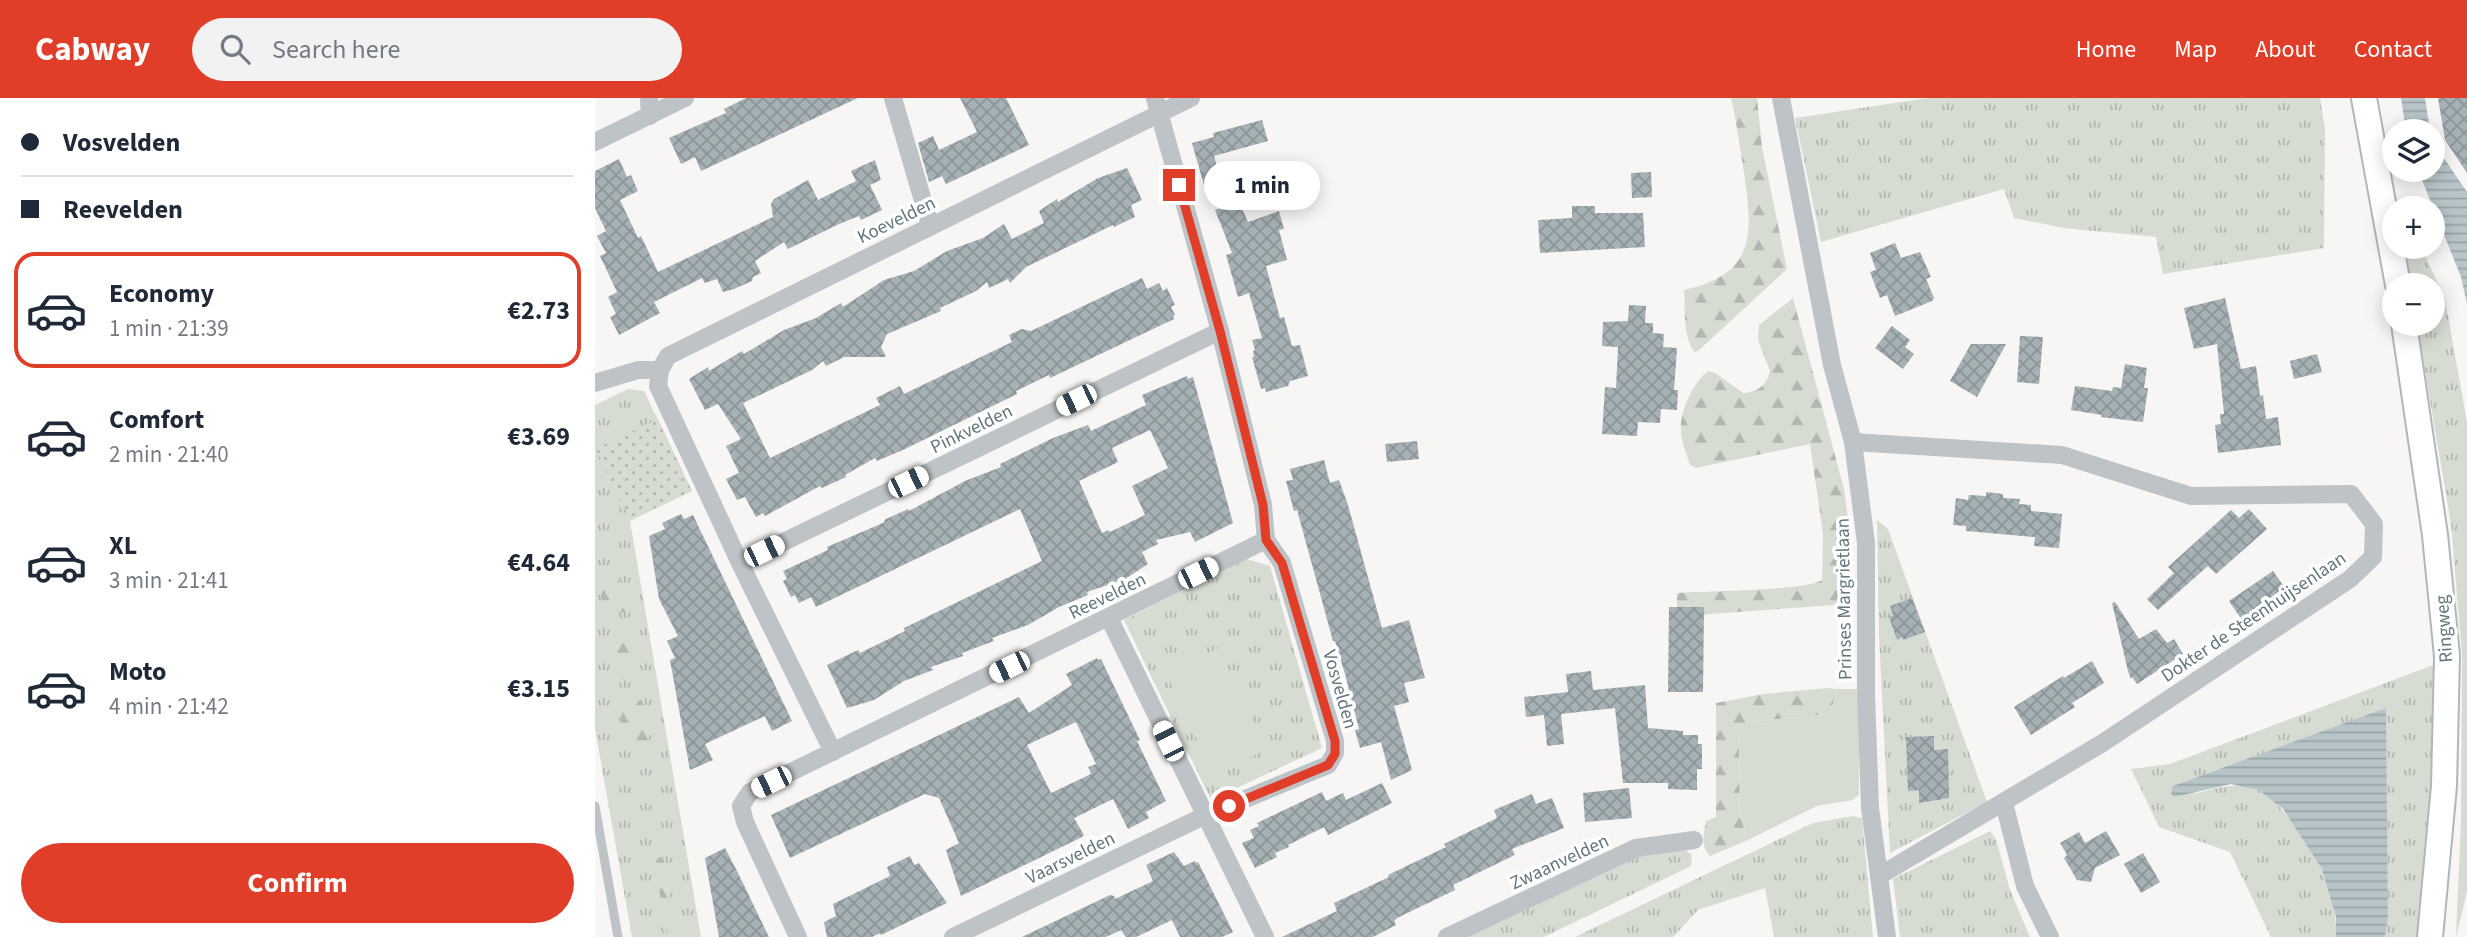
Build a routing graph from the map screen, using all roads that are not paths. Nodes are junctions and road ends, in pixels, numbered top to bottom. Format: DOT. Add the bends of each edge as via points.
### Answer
graph roads {
  1 [pos="685,98"];
  2 [pos="893,98"];
  3 [pos="1191,98"];
  4 [pos="1781,98"];
  5 [pos="2364,98"];
  6 [pos="1156,105"];
  7 [pos="649,107"];
  8 [pos="595,142"];
  9 [pos="930,225"];
  10 [pos="2395,273"];
  11 [pos="1220,331"];
  12 [pos="2406,336"];
  13 [pos="660,370"];
  14 [pos="595,383"];
  15 [pos="1853,442"];
  16 [pos="1266,540"];
  17 [pos="740,563"];
  18 [pos="1109,618"];
  19 [pos="833,752"];
  20 [pos="2004,803"];
  21 [pos="595,806"];
  22 [pos="1204,816"];
  23 [pos="1694,840"];
  24 [pos="1879,876"];
  25 [pos="618,937"];
  26 [pos="798,937"];
  27 [pos="953,937"];
  28 [pos="1265,937"];
  29 [pos="1447,937"];
  30 [pos="1887,937"];
  31 [pos="2050,937"];
  32 [pos="2430,937"];
  1 -- 7 [label="street"];
  2 -- 9 [label="street"];
  3 -- 6 [label="street, Koevelden"];
  4 -- 15 [label="street, Prinses Margrietlaan" via="1832,365"];
  5 -- 10 [label="main road"];
  6 -- 9 [label="street, Koevelden"];
  6 -- 11 [label="street"];
  7 -- 8 [label="street"];
  9 -- 13 [label="street, Koevelden" via="668,356"];
  11 -- 16 [label="street" via="1263,505"];
  11 -- 17 [label="street, Pinkvelden"];
  12 -- 32 [label="main road, Ringweg" via="2435,535 2447,656 2444,786"];
  13 -- 14 [label="street" via="638,370"];
  13 -- 17 [label="street" via="658,386"];
  15 -- 20 [label="street, Dokter de Steenhuijsenlaan" via="2062,456 2191,496 2351,494 2374,524 2373,557 2350,579 2102,744"];
  15 -- 24 [label="street, Prinses Margrietlaan" via="1866,543 1868,780"];
  16 -- 18 [label="street, Reevelden"];
  16 -- 22 [label="street, Vosvelden" via="1282,563 1335,754 1328,765"];
  17 -- 19 [label="street"];
  18 -- 19 [label="street, Reevelden"];
  18 -- 22 [label="street"];
  19 -- 26 [label="street, Reevelden" via="750,792 741,806"];
  20 -- 24 [label="street, Dokter de Steenhuijsenlaan"];
  20 -- 31 [label="street" via="2025,886"];
  21 -- 25 [label="lane"];
  22 -- 27 [label="street, Vaarsvelden"];
  22 -- 28 [label="street"];
  23 -- 29 [label="street, Zwaanvelden" via="1636,848"];
  24 -- 30 [label="street, Prinses Margrietlaan"];
}
